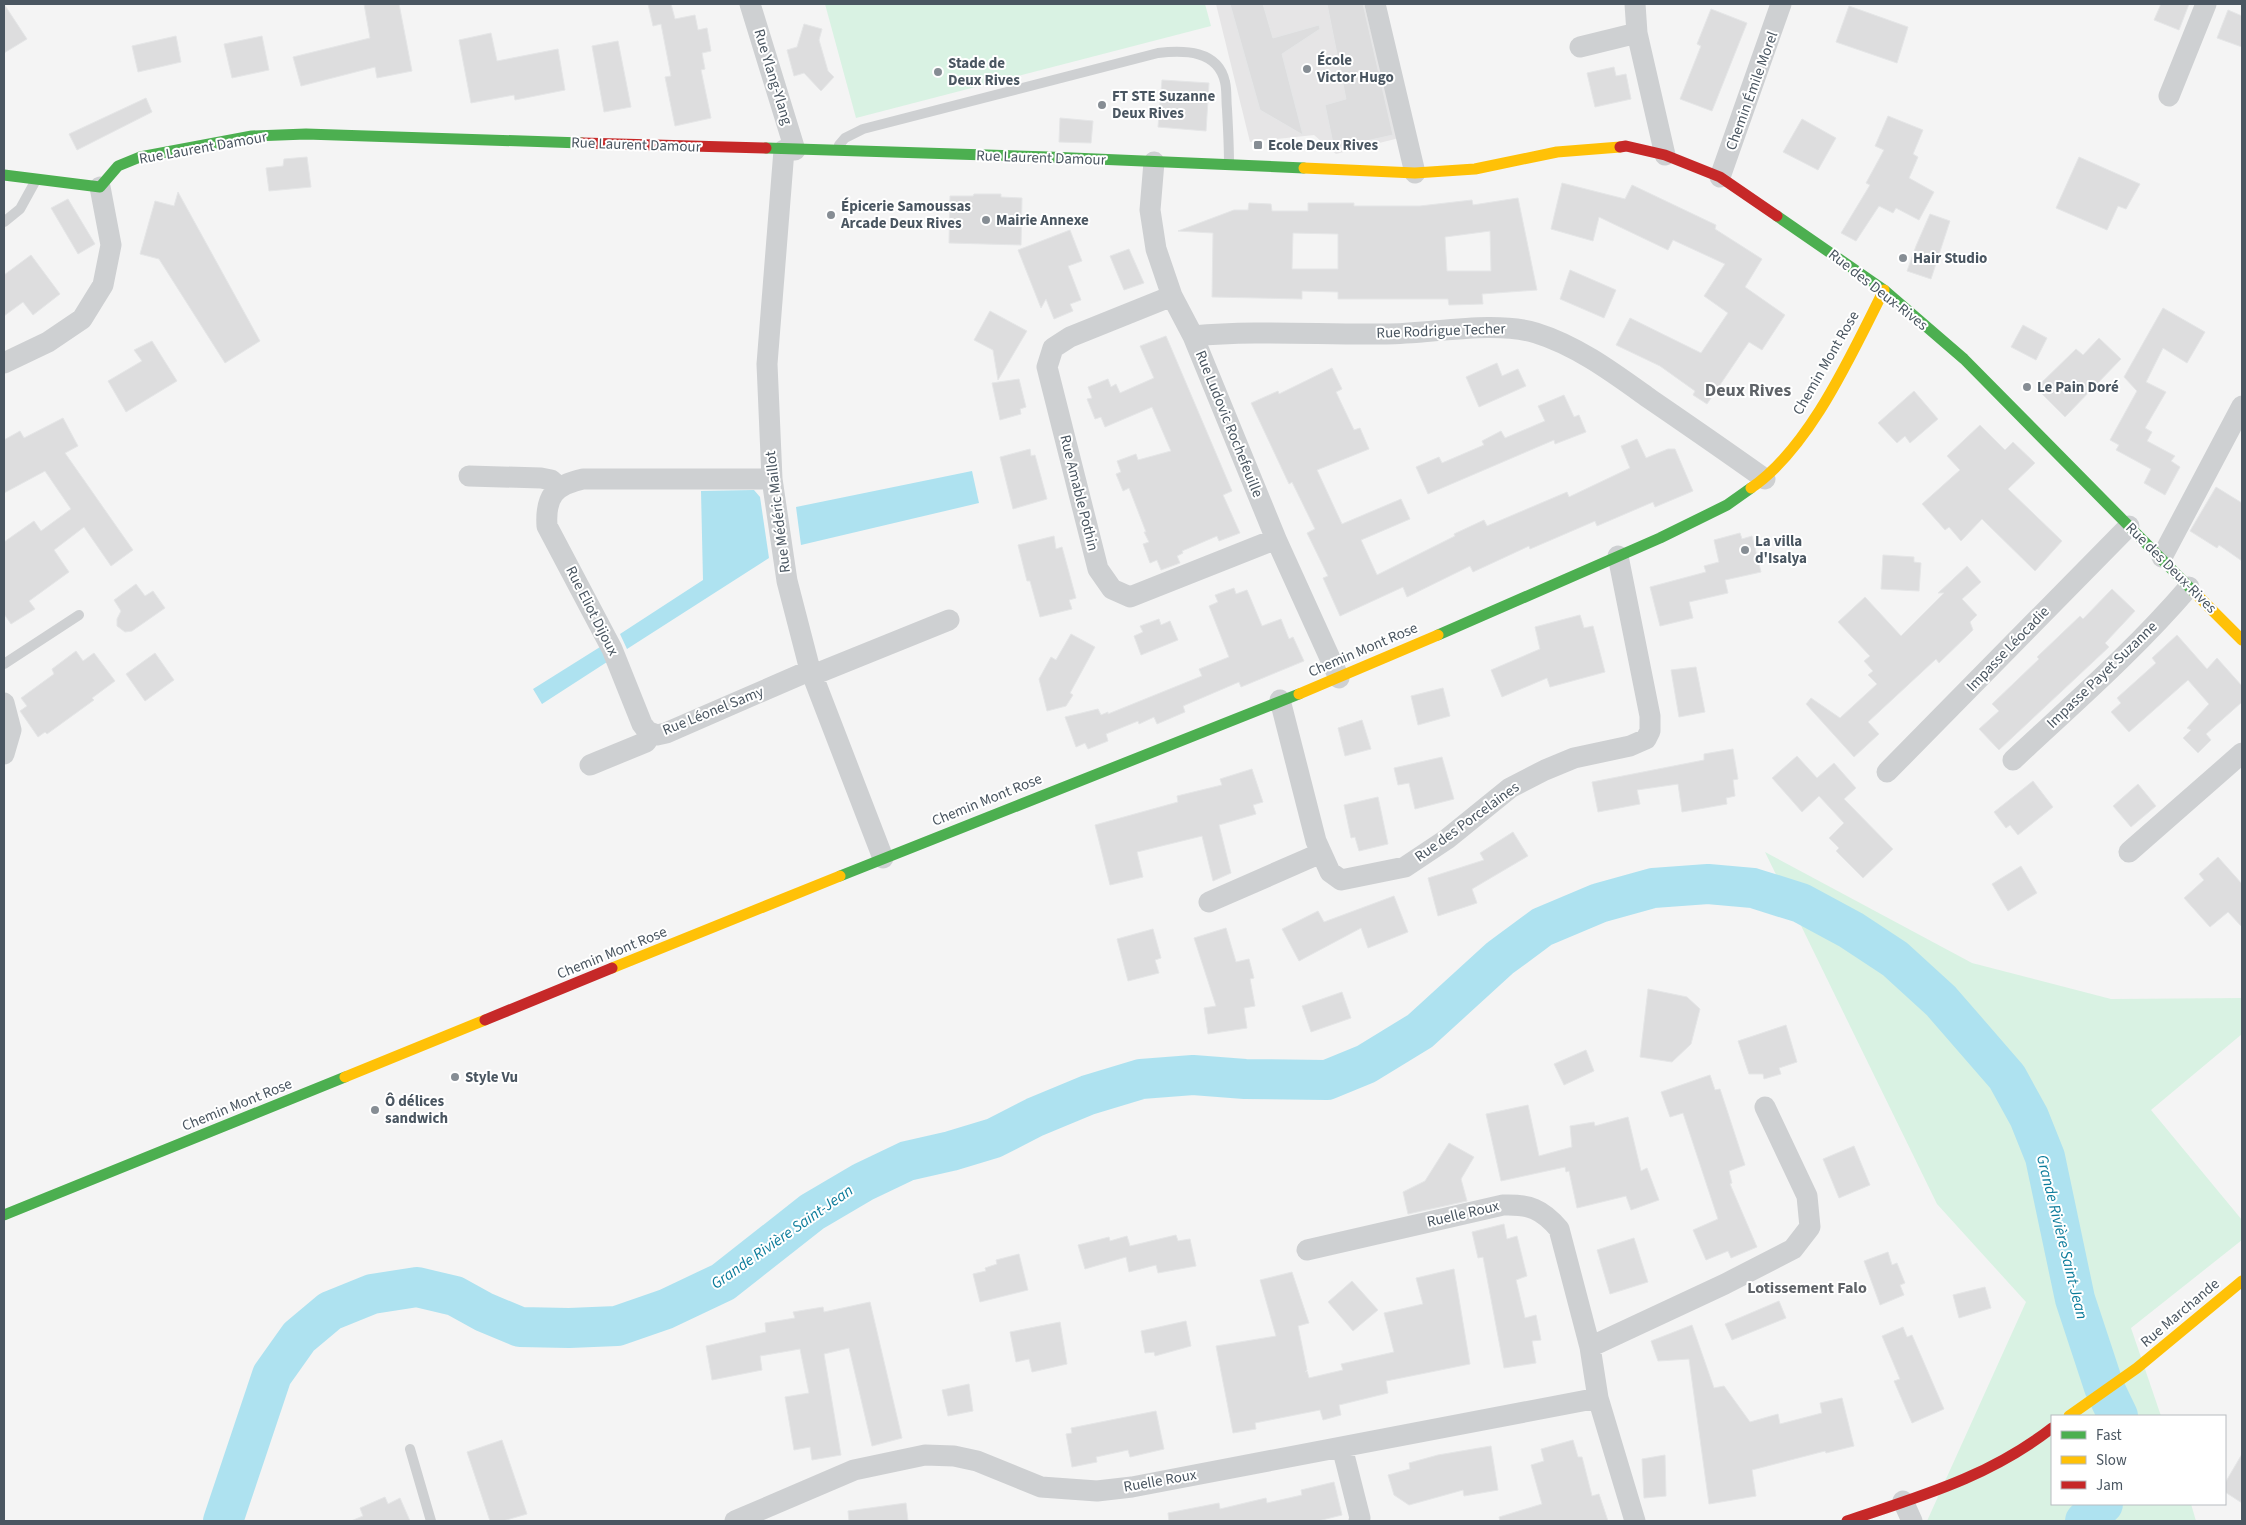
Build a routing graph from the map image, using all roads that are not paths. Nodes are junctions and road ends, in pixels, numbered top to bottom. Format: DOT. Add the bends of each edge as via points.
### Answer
graph roads {
  1 [pos="750,4"];
  2 [pos="1375,4"];
  3 [pos="1634,4"];
  4 [pos="1782,4"];
  5 [pos="2206,4"];
  6 [pos="1637,33"];
  7 [pos="1580,47"];
  8 [pos="2169,96"];
  9 [pos="789,150"];
  10 [pos="834,151"];
  11 [pos="1665,155"];
  12 [pos="1154,162"];
  13 [pos="1229,165"];
  14 [pos="1415,173"];
  15 [pos="4,175"];
  16 [pos="1720,177"];
  17 [pos="36,180"];
  18 [pos="100,187"];
  19 [pos="4,222"];
  20 [pos="1884,290"];
  21 [pos="1172,296"];
  22 [pos="1193,336"];
  23 [pos="4,363"];
  24 [pos="2242,406"];
  25 [pos="468,476"];
  26 [pos="772,479"];
  27 [pos="1765,479"];
  28 [pos="559,487"];
  29 [pos="2129,526"];
  30 [pos="1276,539"];
  31 [pos="1618,556"];
  32 [pos="2162,557"];
  33 [pos="2189,586"];
  34 [pos="79,615"];
  35 [pos="950,620"];
  36 [pos="2242,640"];
  37 [pos="4,664"];
  38 [pos="812,672"];
  39 [pos="1339,678"];
  40 [pos="1280,700"];
  41 [pos="4,703"];
  42 [pos="652,733"];
  43 [pos="2242,753"];
  44 [pos="4,754"];
  45 [pos="2012,760"];
  46 [pos="590,765"];
  47 [pos="1887,772"];
  48 [pos="2129,852"];
  49 [pos="1321,853"];
  50 [pos="883,858"];
  51 [pos="1209,902"];
  52 [pos="1765,1107"];
  53 [pos="4,1215"];
  54 [pos="1307,1250"];
  55 [pos="2242,1281"];
  56 [pos="1590,1347"];
  57 [pos="1598,1398"];
  58 [pos="2070,1415"];
  59 [pos="2051,1429"];
  60 [pos="1342,1447"];
  61 [pos="410,1449"];
  62 [pos="1904,1501"];
  63 [pos="431,1521"];
  64 [pos="734,1521"];
  65 [pos="1359,1521"];
  66 [pos="1635,1521"];
  67 [pos="1847,1521"];
  68 [pos="1912,1521"];
  1 -- 9 [label="street, Rue Ylang-Ylang"];
  2 -- 14 [label="street"];
  3 -- 6 [label="street"];
  4 -- 16 [label="street, Chemin Émile Morel"];
  5 -- 8 [label="street"];
  6 -- 7 [label="street"];
  6 -- 11 [label="street"];
  9 -- 10 [label="street, Rue Laurent Damour"];
  9 -- 18 [label="street, Rue Laurent Damour" via="316,134 252,136 140,157 118,166"];
  9 -- 26 [label="street, Rue Médéric Maillot" via="767,364"];
  10 -- 12 [label="street, Rue Laurent Damour"];
  10 -- 13 [label="lane" via="846,138 863,129 1158,53 1179,51 1204,56 1221,69 1226,82"];
  11 -- 14 [label="street, Rue des Deux-Rives" via="1626,146 1591,148 1475,169"];
  11 -- 16 [label="street, Rue des Deux-Rives"];
  12 -- 13 [label="street, Rue Laurent Damour"];
  12 -- 21 [label="street, Rue Ludovic Rochefeuille" via="1150,210 1156,249"];
  13 -- 14 [label="street, Rue Laurent Damour"];
  15 -- 17 [label="street"];
  16 -- 20 [label="street, Rue des Deux-Rives"];
  17 -- 18 [label="street"];
  17 -- 19 [label="lane" via="20,209"];
  18 -- 23 [label="street" via="111,245 103,285 82,319 48,342"];
  20 -- 27 [label="street, Chemin Mont Rose" via="1820,409 1787,456"];
  20 -- 29 [label="street, Rue des Deux-Rives" via="1964,359"];
  21 -- 22 [label="street, Rue Ludovic Rochefeuille"];
  21 -- 30 [label="street, Rue Amable Pothin" via="1070,338 1053,348 1047,367 1098,569 1112,589 1130,596"];
  22 -- 27 [label="street, Rue Rodrigue Techer" via="1235,332 1387,334 1486,328 1535,332 1603,365"];
  22 -- 30 [label="street, Rue Ludovic Rochefeuille"];
  24 -- 32 [label="street"];
  25 -- 28 [label="street" via="541,478 551,480"];
  26 -- 28 [label="street" via="583,478"];
  26 -- 38 [label="street, Rue Médéric Maillot" via="786,581"];
  27 -- 31 [label="street, Chemin Mont Rose" via="1727,505"];
  28 -- 42 [label="street, Rue Eliot Dijoux" via="549,501 547,526 612,649 642,724"];
  29 -- 32 [label="street, Rue des Deux-Rives"];
  29 -- 47 [label="street, Impasse Léocadie"];
  30 -- 39 [label="street, Rue Ludovic Rochefeuille"];
  31 -- 39 [label="street, Chemin Mont Rose"];
  31 -- 49 [label="street, Rue des Porcelaines" via="1650,716 1650,731 1646,739 1630,746 1574,758 1510,788 1447,839 1405,867 1341,880 1330,872"];
  32 -- 33 [label="street, Rue des Deux-Rives"];
  33 -- 36 [label="street, Rue des Deux-Rives"];
  33 -- 45 [label="street, Impasse Payet Suzanne" via="2169,611"];
  34 -- 37 [label="lane"];
  35 -- 38 [label="street, Rue Léonel Samy"];
  38 -- 42 [label="street, Rue Léonel Samy" via="666,733"];
  38 -- 50 [label="street, Rue Médéric Maillot"];
  39 -- 40 [label="street, Chemin Mont Rose"];
  40 -- 49 [label="street, Rue des Porcelaines"];
  40 -- 50 [label="street, Chemin Mont Rose"];
  41 -- 44 [label="street" via="10,730"];
  42 -- 46 [label="street, Rue Léonel Samy" via="646,742"];
  43 -- 48 [label="street"];
  49 -- 51 [label="street"];
  50 -- 53 [label="street, Chemin Mont Rose"];
  52 -- 56 [label="street" via="1807,1196 1810,1227 1793,1249"];
  54 -- 56 [label="street, Ruelle Roux" via="1503,1205 1534,1208 1548,1216 1559,1229"];
  55 -- 58 [label="street, Rue Marchande" via="2137,1368"];
  56 -- 57 [label="street, Ruelle Roux"];
  57 -- 60 [label="street, Ruelle Roux"];
  57 -- 66 [label="street, Ruelle Roux"];
  59 -- 62 [label="street" via="2028,1447 1990,1468"];
  60 -- 64 [label="street, Ruelle Roux" via="1097,1491 1041,1488 977,1461 925,1455 854,1470"];
  60 -- 65 [label="street"];
  61 -- 63 [label="lane"];
  62 -- 67 [label="street"];
  62 -- 68 [label="street"];
}
